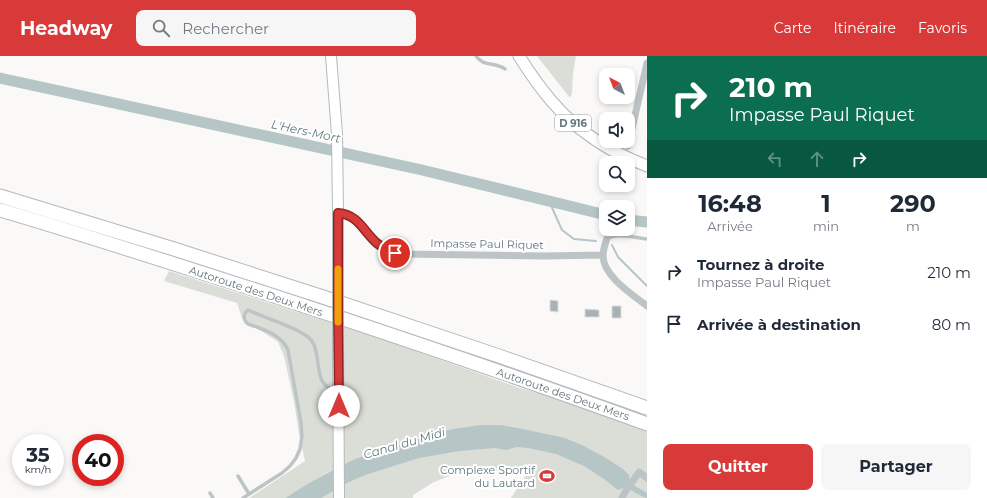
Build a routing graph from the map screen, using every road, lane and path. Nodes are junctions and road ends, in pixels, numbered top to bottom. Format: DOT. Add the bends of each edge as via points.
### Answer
graph roads {
  1 [pos="331,56"];
  2 [pos="337,56"];
  3 [pos="476,56"];
  4 [pos="519,56"];
  5 [pos="647,67"];
  6 [pos="505,69"];
  7 [pos="635,117"];
  8 [pos="336,133"];
  9 [pos="647,166"];
  10 [pos="0,196"];
  11 [pos="0,210"];
  12 [pos="338,213"];
  13 [pos="608,236"];
  14 [pos="621,236"];
  15 [pos="647,239"];
  16 [pos="603,255"];
  17 [pos="647,306"];
  18 [pos="339,391"];
  19 [pos="647,408"];
  20 [pos="647,424"];
  21 [pos="238,476"];
  22 [pos="647,478"];
  23 [pos="210,493"];
  24 [pos="249,494"];
  25 [pos="624,495"];
  26 [pos="213,498"];
  27 [pos="243,498"];
  28 [pos="339,498"];
  1 -- 8 [label="street"];
  2 -- 8 [label="street"];
  3 -- 6 [label="lane" via="481,62 499,65"];
  4 -- 9 [label="main road, D 916" via="543,91 571,122 608,148"];
  5 -- 7 [label="street"];
  8 -- 12 [label="street"];
  10 -- 19 [label="highway, Autoroute des Deux Mers" via="323,297"];
  11 -- 20 [label="highway, Autoroute des Deux Mers" via="410,340"];
  12 -- 16 [label="street, Impasse Paul Riquet" via="355,219 377,243 395,253"];
  12 -- 18 [label="street, bridge"];
  13 -- 16 [label="street"];
  14 -- 15 [label="lane"];
  16 -- 17 [label="street" via="616,281"];
  18 -- 24 [label="lane" via="331,390 321,381 317,351 311,339 248,310 245,312 246,323 280,339 288,350 302,429 300,449 290,466"];
  18 -- 28 [label="street"];
  21 -- 24 [label="lane"];
  22 -- 25 [label="street" via="639,472"];
  23 -- 26 [label="lane"];
  24 -- 27 [label="lane"];
}
